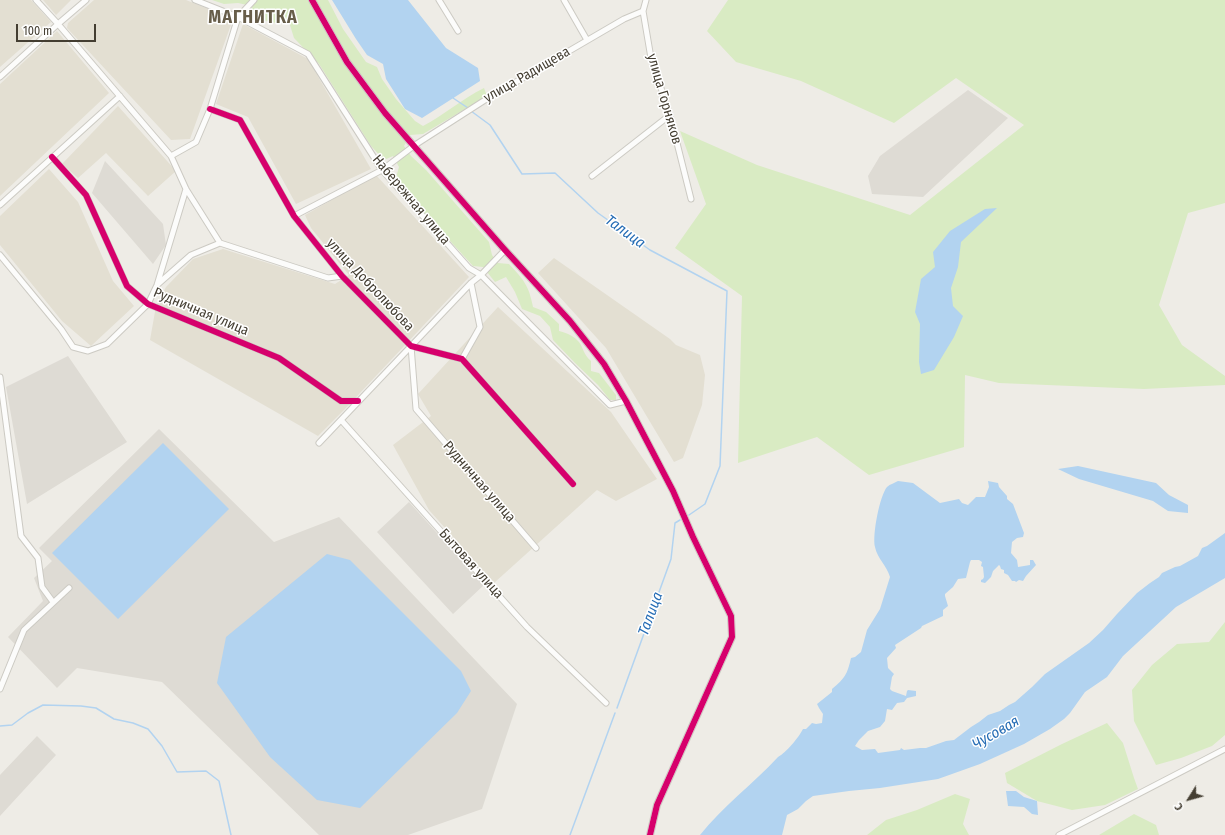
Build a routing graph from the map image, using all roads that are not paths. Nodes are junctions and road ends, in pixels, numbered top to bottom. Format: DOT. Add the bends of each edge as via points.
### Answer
graph roads {
  1 [pos="36,0"];
  2 [pos="86,0"];
  3 [pos="195,0"];
  4 [pos="254,0"];
  5 [pos="312,0"];
  6 [pos="439,0"];
  7 [pos="564,0"];
  8 [pos="646,0"];
  9 [pos="643,11"];
  10 [pos="238,17"];
  11 [pos="58,24"];
  12 [pos="458,31"];
  13 [pos="587,40"];
  14 [pos="0,77"];
  15 [pos="120,96"];
  16 [pos="210,109"];
  17 [pos="670,116"];
  18 [pos="415,146"];
  19 [pos="171,156"];
  20 [pos="52,157"];
  21 [pos="382,170"];
  22 [pos="592,176"];
  23 [pos="186,189"];
  24 [pos="691,198"];
  25 [pos="0,205"];
  26 [pos="294,216"];
  27 [pos="220,244"];
  28 [pos="505,250"];
  29 [pos="0,255"];
  30 [pos="481,275"];
  31 [pos="342,276"];
  32 [pos="471,283"];
  33 [pos="157,285"];
  34 [pos="148,304"];
  35 [pos="411,346"];
  36 [pos="462,359"];
  37 [pos="0,377"];
  38 [pos="358,401"];
  39 [pos="626,401"];
  40 [pos="341,420"];
  41 [pos="319,443"];
  42 [pos="573,484"];
  43 [pos="536,548"];
  44 [pos="69,588"];
  45 [pos="53,602"];
  46 [pos="0,689"];
  47 [pos="606,703"];
  48 [pos="1225,749"];
  49 [pos="650,835"];
  50 [pos="1059,835"];
  1 -- 11 [label="street"];
  2 -- 11 [label="street"];
  3 -- 10 [label="street, Набережная улица"];
  4 -- 10 [label="street"];
  5 -- 18 [label="street" via="347,62"];
  6 -- 12 [label="street"];
  7 -- 13 [label="street"];
  8 -- 9 [label="street, улица Горняков"];
  9 -- 13 [label="street, улица Радищева"];
  9 -- 17 [label="street, улица Горняков" via="651,58"];
  10 -- 16 [label="street"];
  10 -- 21 [label="street, Набережная улица" via="308,54"];
  11 -- 14 [label="street"];
  11 -- 15 [label="street"];
  13 -- 18 [label="street, улица Радищева" via="494,94"];
  15 -- 19 [label="street"];
  15 -- 20 [label="street"];
  16 -- 19 [label="street" via="196,142"];
  16 -- 26 [label="street, улица Добролюбова" via="240,120"];
  17 -- 22 [label="street"];
  17 -- 24 [label="street, улица Горняков"];
  18 -- 21 [label="street, улица Радищева"];
  18 -- 28 [label="street"];
  19 -- 23 [label="street"];
  20 -- 25 [label="street"];
  20 -- 34 [label="street, Рудничная улица" via="86,195 127,286"];
  21 -- 26 [label="street, улица Радищева"];
  21 -- 30 [label="street, Набережная улица" via="469,268"];
  23 -- 27 [label="street"];
  23 -- 33 [label="street"];
  26 -- 31 [label="street, улица Добролюбова"];
  27 -- 31 [label="street" via="328,278"];
  27 -- 33 [label="street" via="191,255"];
  28 -- 30 [label="street"];
  28 -- 39 [label="street" via="570,321 604,364"];
  29 -- 34 [label="street" via="74,346 88,351 107,344"];
  30 -- 32 [label="street"];
  30 -- 39 [label="street, Набережная улица" via="610,405"];
  31 -- 35 [label="street, улица Добролюбова"];
  32 -- 35 [label="street"];
  32 -- 36 [label="street" via="480,327"];
  33 -- 34 [label="street"];
  34 -- 38 [label="street, Рудничная улица" via="279,358 341,401"];
  35 -- 36 [label="street, улица Добролюбова"];
  35 -- 38 [label="street"];
  35 -- 43 [label="street, Рудничная улица" via="416,409"];
  36 -- 42 [label="street"];
  37 -- 45 [label="street" via="21,536 38,558 42,587"];
  38 -- 40 [label="street"];
  39 -- 49 [label="street" via="673,491 731,616 732,636 657,805"];
  40 -- 41 [label="street"];
  40 -- 47 [label="street, Бытовая улица" via="527,627"];
  44 -- 45 [label="street"];
  45 -- 46 [label="street" via="24,630"];
  48 -- 50 [label="street"];
}
